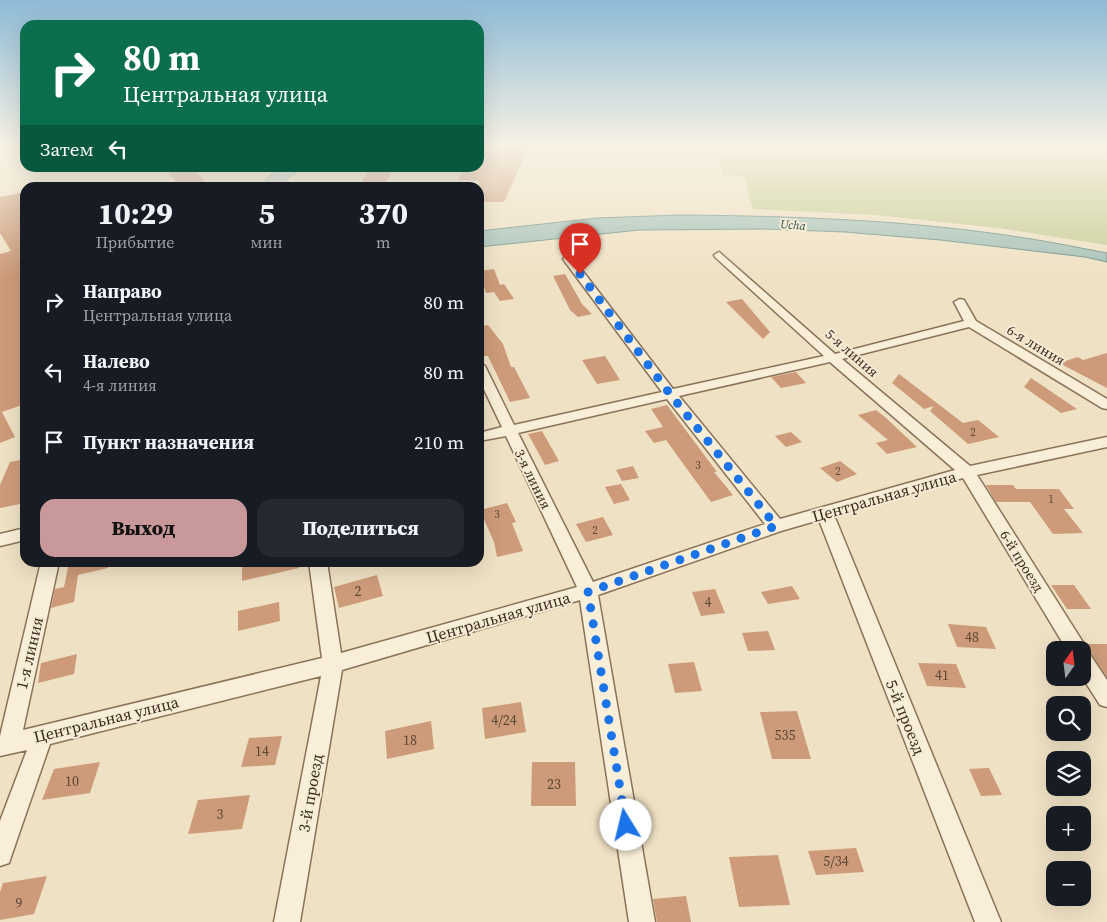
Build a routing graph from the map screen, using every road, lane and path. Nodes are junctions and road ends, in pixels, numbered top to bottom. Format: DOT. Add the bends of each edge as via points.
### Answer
graph roads {
  1 [pos="719,255"];
  2 [pos="568,259"];
  3 [pos="960,302"];
  4 [pos="971,323"];
  5 [pos="834,358"];
  6 [pos="484,376"];
  7 [pos="670,394"];
  8 [pos="1107,405"];
  9 [pos="510,430"];
  10 [pos="484,436"];
  11 [pos="1107,442"];
  12 [pos="967,472"];
  13 [pos="825,513"];
  14 [pos="776,526"];
  15 [pos="20,535"];
  16 [pos="0,540"];
  17 [pos="49,567"];
  18 [pos="319,567"];
  19 [pos="588,592"];
  20 [pos="1071,641"];
  21 [pos="333,664"];
  22 [pos="1091,673"];
  23 [pos="1107,698"];
  24 [pos="43,734"];
  25 [pos="5,745"];
  26 [pos="0,854"];
  27 [pos="287,922"];
  28 [pos="642,922"];
  29 [pos="988,922"];
  1 -- 5 [label="street, 5-я линия"];
  2 -- 7 [label="street"];
  3 -- 4 [label="street"];
  4 -- 5 [label="street"];
  4 -- 8 [label="street, 6-я линия"];
  5 -- 7 [label="street"];
  5 -- 12 [label="street, 5-я линия"];
  6 -- 9 [label="street, 3-я линия"];
  7 -- 9 [label="street"];
  7 -- 14 [label="street"];
  9 -- 10 [label="street"];
  9 -- 19 [label="street, 3-я линия"];
  11 -- 12 [label="street, Центральная улица"];
  12 -- 13 [label="street, Центральная улица"];
  12 -- 20 [label="street, 6-й проезд"];
  13 -- 14 [label="street, Центральная улица"];
  13 -- 29 [label="street, 5-й проезд"];
  14 -- 19 [label="street, Центральная улица"];
  15 -- 16 [label="street"];
  17 -- 25 [label="street, 1-я линия"];
  18 -- 21 [label="street, 3-й проезд"];
  19 -- 21 [label="street, Центральная улица"];
  19 -- 28 [label="street, 3-я линия"];
  21 -- 24 [label="street, Центральная улица"];
  21 -- 27 [label="street, 3-й проезд"];
  22 -- 23 [label="street"];
  24 -- 25 [label="street, Центральная улица"];
  24 -- 26 [label="street"];
}
